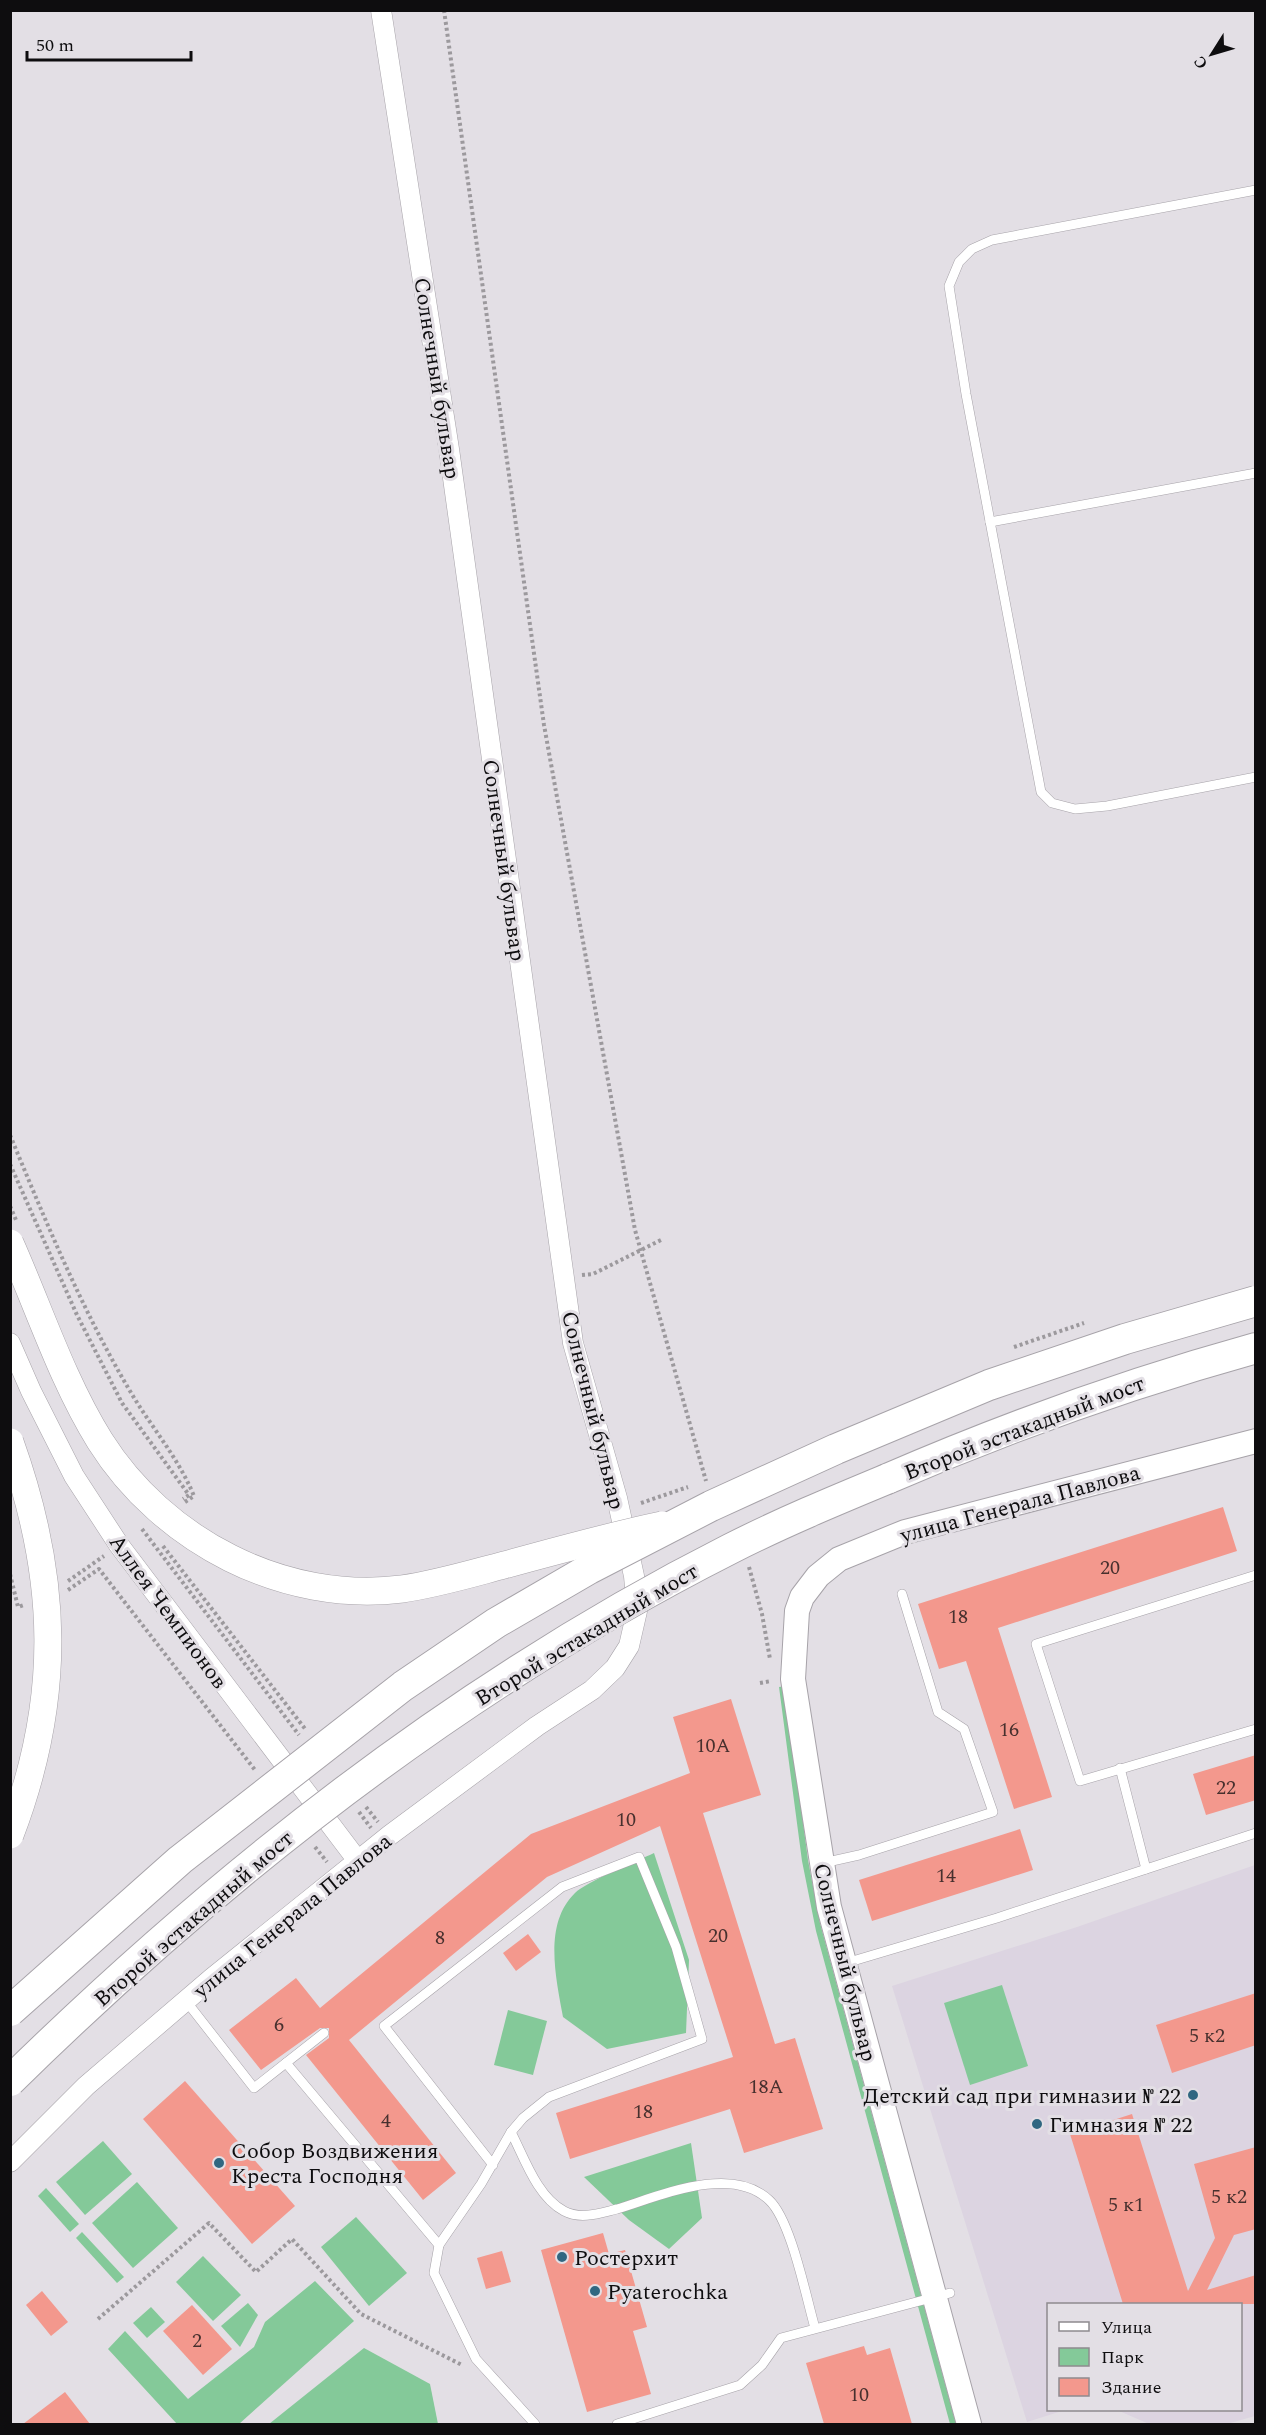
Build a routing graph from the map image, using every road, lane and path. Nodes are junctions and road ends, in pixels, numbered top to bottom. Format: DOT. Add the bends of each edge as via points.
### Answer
graph roads {
  1 [pos="381,10"];
  2 [pos="444,10"];
  3 [pos="1256,190"];
  4 [pos="1256,473"];
  5 [pos="990,522"];
  6 [pos="1256,777"];
  7 [pos="10,1206"];
  8 [pos="15,1236"];
  9 [pos="663,1239"];
  10 [pos="640,1249"];
  11 [pos="563,1278"];
  12 [pos="1256,1301"];
  13 [pos="10,1343"];
  14 [pos="1256,1348"];
  15 [pos="1256,1441"];
  16 [pos="10,1442"];
  17 [pos="708,1489"];
  18 [pos="661,1496"];
  19 [pos="638,1504"];
  20 [pos="687,1520"];
  21 [pos="141,1528"];
  22 [pos="747,1560"];
  23 [pos="10,1574"];
  24 [pos="1256,1575"];
  25 [pos="61,1592"];
  26 [pos="902,1594"];
  27 [pos="802,1597"];
  28 [pos="29,1603"];
  29 [pos="769,1653"];
  30 [pos="592,1690"];
  31 [pos="1256,1730"];
  32 [pos="306,1744"];
  33 [pos="1120,1768"];
  34 [pos="256,1771"];
  35 [pos="357,1810"];
  36 [pos="371,1828"];
  37 [pos="1256,1833"];
  38 [pos="10,1835"];
  39 [pos="313,1844"];
  40 [pos="358,1861"];
  41 [pos="327,1863"];
  42 [pos="821,1863"];
  43 [pos="1146,1869"];
  44 [pos="843,1964"];
  45 [pos="186,2001"];
  46 [pos="10,2011"];
  47 [pos="324,2033"];
  48 [pos="286,2063"];
  49 [pos="10,2081"];
  50 [pos="511,2132"];
  51 [pos="10,2163"];
  52 [pos="493,2165"];
  53 [pos="439,2245"];
  54 [pos="942,2295"];
  55 [pos="98,2319"];
  56 [pos="815,2328"];
  57 [pos="496,2381"];
  58 [pos="535,2424"];
  59 [pos="617,2424"];
  60 [pos="969,2424"];
  1 -- 11 [label="street, Солнечный бульвар" via="449,449"];
  2 -- 10 [label="path" via="544,725"];
  3 -- 5 [label="lane" via="992,240 972,249 959,262 949,286"];
  4 -- 5 [label="lane"];
  5 -- 6 [label="lane" via="1035,774 1041,792 1052,803 1075,809 1107,806"];
  7 -- 8 [label="path, bridge"];
  8 -- 20 [label="main road, bridge" via="75,1394 111,1458 177,1527 253,1569 337,1589 402,1589"];
  9 -- 10 [label="path"];
  10 -- 11 [label="path" via="592,1274"];
  10 -- 17 [label="path"];
  11 -- 30 [label="street, Солнечный бульвар" via="573,1343 634,1576 637,1611 629,1646 615,1668"];
  12 -- 20 [label="main road, Второй эстакадный мост, bridge" via="1115,1342 989,1385 836,1449"];
  13 -- 40 [label="street, Аллея Чемпионов" via="74,1476 119,1545"];
  14 -- 49 [label="main road, Второй эстакадный мост, bridge" via="1079,1403 950,1452 732,1548 630,1604 493,1688 333,1801 220,1889"];
  15 -- 27 [label="street, улица Генерала Павлова" via="905,1532 839,1559 818,1576"];
  16 -- 38 [label="main road, bridge" via="39,1537 49,1646 40,1741"];
  18 -- 19 [label="path, bridge"];
  20 -- 46 [label="main road, Второй эстакадный мост, bridge" via="527,1605 403,1686 180,1860"];
  21 -- 32 [label="path"];
  22 -- 29 [label="path"];
  23 -- 28 [label="path" via="18,1607"];
  24 -- 33 [label="lane" via="1035,1644 1080,1781"];
  25 -- 34 [label="path" via="99,1569"];
  26 -- 42 [label="lane" via="938,1712 964,1729 993,1812 859,1855"];
  27 -- 42 [label="street, Солнечный бульвар" via="797,1611 793,1679"];
  30 -- 40 [label="street, улица Генерала Павлова" via="537,1726"];
  31 -- 33 [label="lane"];
  33 -- 43 [label="lane"];
  35 -- 36 [label="path"];
  37 -- 43 [label="lane"];
  39 -- 41 [label="path"];
  40 -- 45 [label="street, улица Генерала Павлова"];
  42 -- 44 [label="street, Солнечный бульвар"];
  43 -- 44 [label="lane"];
  44 -- 54 [label="street, Солнечный бульвар"];
  45 -- 48 [label="lane" via="254,2088"];
  45 -- 51 [label="street, улица Генерала Павлова" via="86,2086"];
  47 -- 48 [label="lane"];
  48 -- 53 [label="lane"];
  50 -- 52 [label="lane"];
  50 -- 52 [label="lane" via="549,2097 702,2039 676,1947 639,1857 562,1887 384,2026"];
  50 -- 56 [label="lane" via="547,2198 564,2211 589,2216 711,2182 741,2184 769,2200 784,2222"];
  52 -- 53 [label="lane"];
  53 -- 57 [label="lane" via="434,2273 476,2359"];
  54 -- 56 [label="lane"];
  54 -- 60 [label="street, Солнечный бульвар"];
  55 -- 57 [label="path" via="210,2223 255,2272 292,2239 361,2314"];
  56 -- 59 [label="lane" via="781,2338 758,2370 740,2385"];
  57 -- 58 [label="lane"];
}
